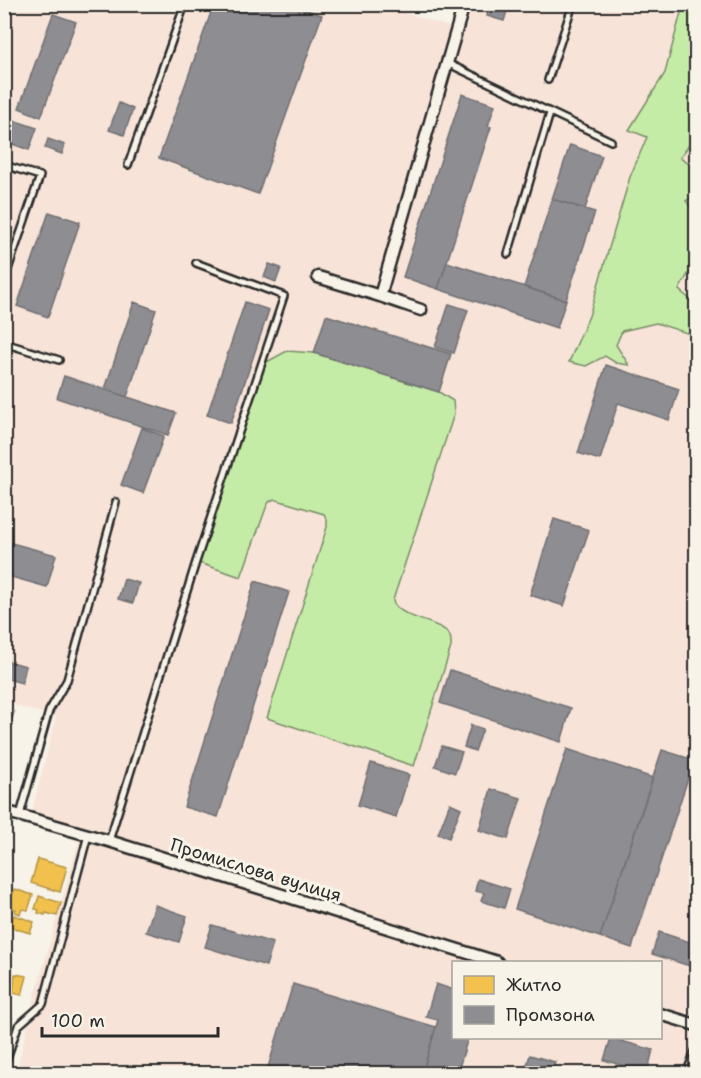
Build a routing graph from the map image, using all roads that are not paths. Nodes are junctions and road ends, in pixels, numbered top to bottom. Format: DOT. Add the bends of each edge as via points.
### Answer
graph roads {
  1 [pos="185,4"];
  2 [pos="464,4"];
  3 [pos="573,4"];
  4 [pos="447,63"];
  5 [pos="548,80"];
  6 [pos="550,113"];
  7 [pos="610,141"];
  8 [pos="4,165"];
  9 [pos="128,165"];
  10 [pos="507,254"];
  11 [pos="196,262"];
  12 [pos="318,277"];
  13 [pos="4,281"];
  14 [pos="380,296"];
  15 [pos="421,310"];
  16 [pos="4,343"];
  17 [pos="58,360"];
  18 [pos="116,502"];
  19 [pos="4,811"];
  20 [pos="20,815"];
  21 [pos="88,835"];
  22 [pos="109,841"];
  23 [pos="491,961"];
  24 [pos="662,1015"];
  25 [pos="696,1025"];
  26 [pos="696,1049"];
  27 [pos="4,1067"];
  28 [pos="686,1074"];
  1 -- 9 [label="lane"];
  2 -- 4 [label="street"];
  3 -- 5 [label="lane"];
  4 -- 6 [label="lane"];
  4 -- 14 [label="street"];
  6 -- 7 [label="lane"];
  6 -- 10 [label="lane"];
  8 -- 13 [label="lane" via="40,176"];
  11 -- 22 [label="lane" via="284,296"];
  12 -- 14 [label="street"];
  14 -- 15 [label="street"];
  16 -- 17 [label="lane"];
  18 -- 20 [label="lane" via="67,680 49,711"];
  19 -- 20 [label="street, Промислова вулиця"];
  20 -- 21 [label="street, Промислова вулиця"];
  21 -- 22 [label="street, Промислова вулиця"];
  21 -- 27 [label="lane" via="43,1004 18,1026"];
  22 -- 23 [label="street, Промислова вулиця"];
  24 -- 25 [label="street"];
  26 -- 28 [label="lane"];
}
